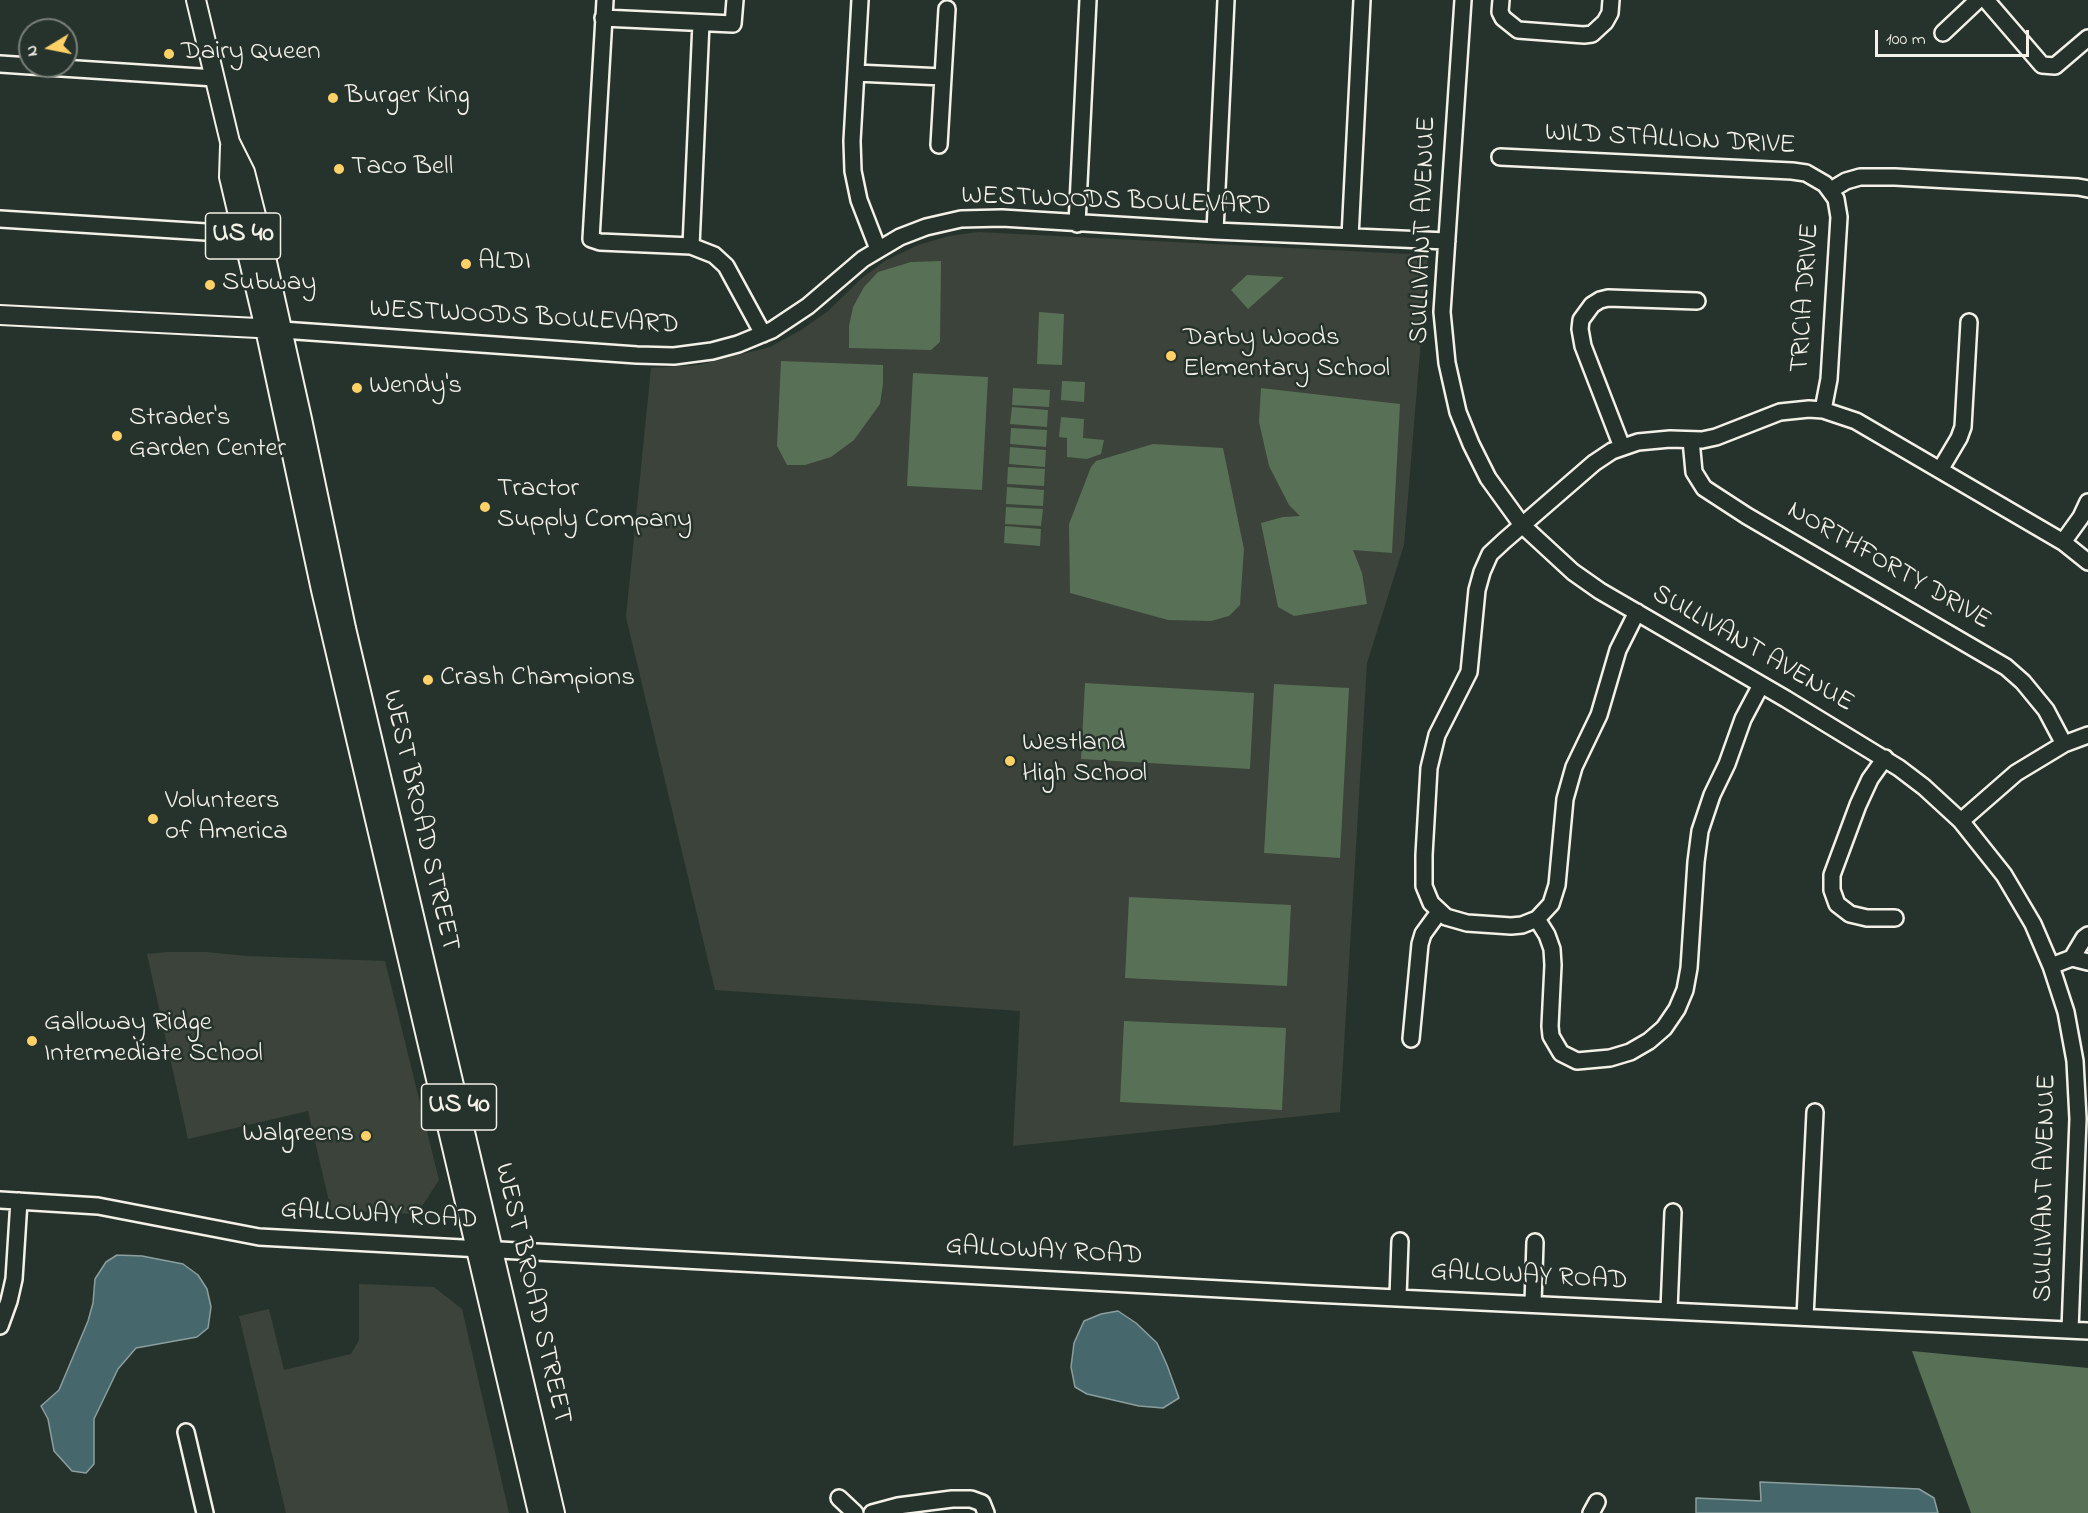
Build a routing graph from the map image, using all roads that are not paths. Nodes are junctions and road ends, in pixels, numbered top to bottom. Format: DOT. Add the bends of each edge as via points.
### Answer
graph roads {
  1 [pos="196,0"];
  2 [pos="604,0"];
  3 [pos="735,0"];
  4 [pos="860,0"];
  5 [pos="1088,0"];
  6 [pos="1226,0"];
  7 [pos="1362,0"];
  8 [pos="1463,0"];
  9 [pos="1501,0"];
  10 [pos="1611,0"];
  11 [pos="1978,0"];
  12 [pos="1986,0"];
  13 [pos="947,9"];
  14 [pos="603,18"];
  15 [pos="701,23"];
  16 [pos="1943,33"];
  17 [pos="2088,39"];
  18 [pos="0,64"];
  19 [pos="18,65"];
  20 [pos="78,69"];
  21 [pos="856,73"];
  22 [pos="943,77"];
  23 [pos="215,78"];
  24 [pos="230,142"];
  25 [pos="939,145"];
  26 [pos="1500,157"];
  27 [pos="2088,189"];
  28 [pos="1831,190"];
  29 [pos="0,219"];
  30 [pos="1077,224"];
  31 [pos="1215,231"];
  32 [pos="242,232"];
  33 [pos="1350,237"];
  34 [pos="1447,241"];
  35 [pos="691,246"];
  36 [pos="878,249"];
  37 [pos="1697,301"];
  38 [pos="0,315"];
  39 [pos="1969,322"];
  40 [pos="273,329"];
  41 [pos="763,334"];
  42 [pos="1822,410"];
  43 [pos="1691,440"];
  44 [pos="1622,447"];
  45 [pos="1940,470"];
  46 [pos="2088,502"];
  47 [pos="1522,525"];
  48 [pos="2063,543"];
  49 [pos="2088,562"];
  50 [pos="1636,612"];
  51 [pos="1761,685"];
  52 [pos="2088,735"];
  53 [pos="2064,744"];
  54 [pos="1885,758"];
  55 [pos="1961,821"];
  56 [pos="1439,912"];
  57 [pos="1895,918"];
  58 [pos="1537,919"];
  59 [pos="2088,935"];
  60 [pos="2072,958"];
  61 [pos="2088,962"];
  62 [pos="2051,966"];
  63 [pos="1411,1039"];
  64 [pos="1815,1112"];
  65 [pos="2083,1137"];
  66 [pos="0,1200"];
  67 [pos="19,1201"];
  68 [pos="1673,1212"];
  69 [pos="1400,1241"];
  70 [pos="1535,1242"];
  71 [pos="484,1248"];
  72 [pos="1398,1297"];
  73 [pos="1533,1303"];
  74 [pos="1669,1310"];
  75 [pos="1804,1317"];
  76 [pos="0,1326"];
  77 [pos="2070,1330"];
  78 [pos="2088,1331"];
  79 [pos="186,1432"];
  80 [pos="839,1498"];
  81 [pos="982,1507"];
  82 [pos="205,1513"];
  83 [pos="538,1513"];
  84 [pos="555,1513"];
  85 [pos="855,1513"];
  86 [pos="872,1513"];
  1 -- 23 [label="main road, WEST BROAD STREET / US 40"];
  2 -- 14 [label="street"];
  3 -- 15 [label="street" via="733,24"];
  4 -- 21 [label="street"];
  5 -- 30 [label="street"];
  6 -- 31 [label="street"];
  7 -- 33 [label="street"];
  8 -- 34 [label="street, SULLIVANT AVENUE"];
  9 -- 10 [label="street" via="1503,18 1518,30 1584,35 1592,34 1605,22"];
  11 -- 16 [label="street"];
  12 -- 17 [label="street" via="2042,65 2055,66"];
  13 -- 22 [label="street"];
  14 -- 15 [label="street"];
  14 -- 35 [label="street" via="590,236 594,241"];
  15 -- 35 [label="street"];
  18 -- 19 [label="street"];
  20 -- 23 [label="street"];
  21 -- 22 [label="street"];
  21 -- 36 [label="street" via="853,171 859,200"];
  22 -- 25 [label="street"];
  23 -- 24 [label="main road, WEST BROAD STREET / US 40"];
  24 -- 32 [label="main road, WEST BROAD STREET / US 40" via="229,177"];
  24 -- 40 [label="main road, WEST BROAD STREET / US 40" via="245,172"];
  26 -- 28 [label="street, WILD STALLION DRIVE" via="1792,171 1806,173"];
  27 -- 28 [label="street" via="1860,177"];
  28 -- 42 [label="street, TRICIA DRIVE" via="1839,217 1829,378"];
  29 -- 32 [label="street"];
  30 -- 31 [label="street, WESTWOODS BOULEVARD"];
  30 -- 36 [label="street, WESTWOODS BOULEVARD" via="961,219 926,227"];
  31 -- 33 [label="street, WESTWOODS BOULEVARD"];
  32 -- 40 [label="main road, WEST BROAD STREET / US 40"];
  33 -- 34 [label="street, WESTWOODS BOULEVARD"];
  34 -- 47 [label="street, SULLIVANT AVENUE" via="1443,338 1458,412 1488,478"];
  35 -- 41 [label="street" via="714,255 726,266"];
  36 -- 41 [label="street, WESTWOODS BOULEVARD" via="808,306"];
  37 -- 44 [label="street" via="1608,298 1592,305 1581,320 1583,346"];
  38 -- 40 [label="main road"];
  39 -- 45 [label="street" via="1963,427"];
  40 -- 41 [label="street, WESTWOODS BOULEVARD" via="674,356 712,351"];
  40 -- 71 [label="main road, WEST BROAD STREET / US 40" via="349,639"];
  42 -- 43 [label="street" via="1780,412 1729,433"];
  42 -- 45 [label="street" via="1856,421"];
  43 -- 44 [label="street" via="1654,440"];
  43 -- 53 [label="street, NORTHFORTY DRIVE" via="1694,472 1704,488 2006,667 2046,710"];
  44 -- 47 [label="street" via="1594,463"];
  45 -- 48 [label="street"];
  46 -- 48 [label="street"];
  47 -- 50 [label="street, SULLIVANT AVENUE" via="1573,572"];
  47 -- 56 [label="street" via="1490,554 1482,572 1469,672 1432,752 1423,868 1426,894"];
  48 -- 49 [label="street"];
  50 -- 51 [label="street, SULLIVANT AVENUE"];
  50 -- 58 [label="street" via="1618,650 1599,715 1574,767 1565,799 1557,885 1551,904"];
  51 -- 54 [label="street, SULLIVANT AVENUE"];
  51 -- 58 [label="street" via="1743,719 1700,831 1685,990 1664,1028 1630,1052 1610,1058 1577,1061 1561,1053 1550,1026 1552,949"];
  52 -- 53 [label="street"];
  53 -- 55 [label="street" via="2016,773"];
  54 -- 55 [label="street, SULLIVANT AVENUE"];
  54 -- 57 [label="street" via="1858,805 1832,875 1832,890 1837,904 1850,914"];
  55 -- 62 [label="street, SULLIVANT AVENUE" via="2014,891"];
  56 -- 58 [label="street" via="1456,921 1478,924 1511,926"];
  56 -- 63 [label="street" via="1420,944"];
  59 -- 60 [label="street"];
  60 -- 61 [label="street"];
  60 -- 62 [label="street"];
  62 -- 65 [label="street, SULLIVANT AVENUE" via="2066,1012"];
  64 -- 75 [label="street"];
  65 -- 77 [label="street, SULLIVANT AVENUE"];
  66 -- 67 [label="street, GALLOWAY ROAD"];
  67 -- 71 [label="street, GALLOWAY ROAD" via="98,1206 259,1237"];
  67 -- 76 [label="street" via="14,1278"];
  68 -- 74 [label="street"];
  69 -- 72 [label="street"];
  70 -- 73 [label="street"];
  71 -- 72 [label="street, GALLOWAY ROAD"];
  71 -- 83 [label="main road, WEST BROAD STREET / US 40"];
  71 -- 84 [label="main road, WEST BROAD STREET / US 40"];
  72 -- 73 [label="street, GALLOWAY ROAD"];
  73 -- 74 [label="street, GALLOWAY ROAD"];
  74 -- 75 [label="street, GALLOWAY ROAD"];
  75 -- 77 [label="street, GALLOWAY ROAD"];
  77 -- 78 [label="street, GALLOWAY ROAD"];
  79 -- 82 [label="street"];
  80 -- 85 [label="street"];
  81 -- 86 [label="street" via="952,1499"];
}
